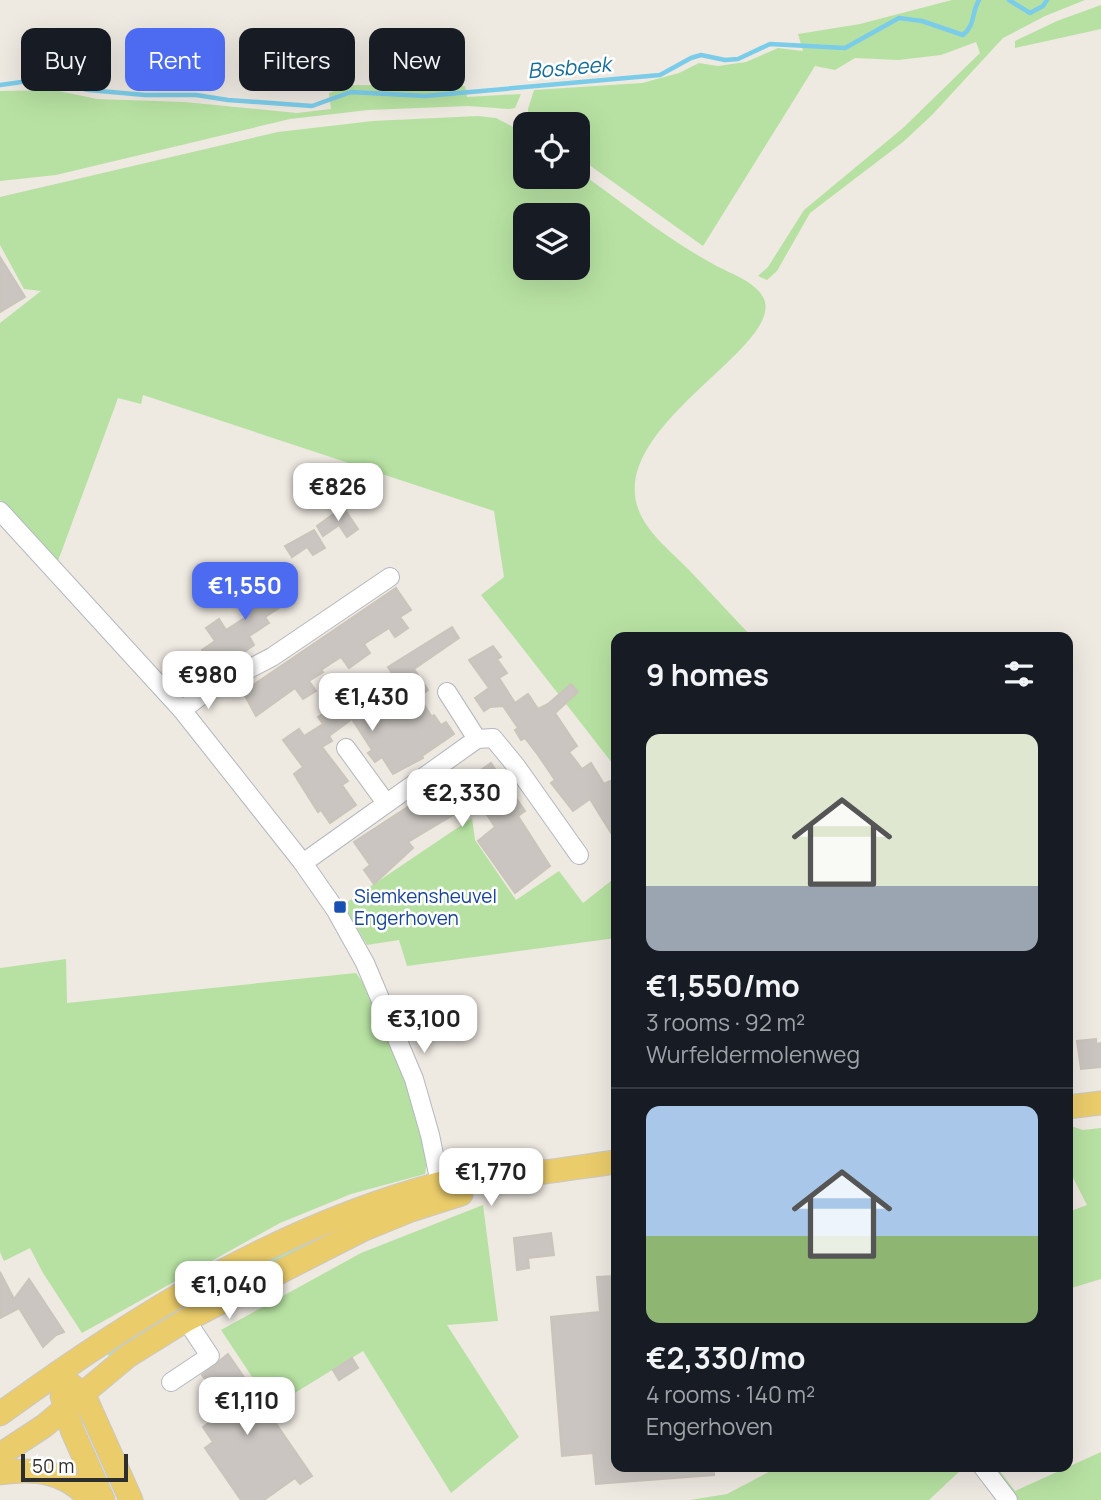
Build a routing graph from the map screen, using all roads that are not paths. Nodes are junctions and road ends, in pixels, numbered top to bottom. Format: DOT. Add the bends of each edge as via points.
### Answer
graph roads {
  1 [pos="0,511"];
  2 [pos="390,577"];
  3 [pos="447,692"];
  4 [pos="182,710"];
  5 [pos="478,739"];
  6 [pos="346,748"];
  7 [pos="386,803"];
  8 [pos="579,855"];
  9 [pos="303,863"];
  10 [pos="1101,1103"];
  11 [pos="1073,1106"];
  12 [pos="611,1164"];
  13 [pos="442,1191"];
  14 [pos="347,1226"];
  15 [pos="186,1320"];
  16 [pos="57,1374"];
  17 [pos="171,1382"];
  18 [pos="84,1395"];
  19 [pos="65,1410"];
  20 [pos="0,1414"];
  21 [pos="0,1455"];
  22 [pos="987,1472"];
  23 [pos="0,1473"];
  24 [pos="90,1500"];
  25 [pos="103,1500"];
  26 [pos="131,1500"];
  27 [pos="1009,1500"];
  1 -- 4 [label="street"];
  2 -- 4 [label="street" via="272,657 210,689"];
  3 -- 5 [label="street"];
  4 -- 9 [label="street"];
  5 -- 7 [label="street"];
  5 -- 8 [label="street" via="493,738"];
  6 -- 7 [label="street"];
  7 -- 9 [label="street"];
  9 -- 13 [label="street" via="365,963 414,1079"];
  10 -- 11 [label="main road"];
  12 -- 13 [label="main road" via="499,1173"];
  13 -- 14 [label="main road"];
  14 -- 15 [label="main road"];
  14 -- 16 [label="main road" via="258,1251"];
  15 -- 17 [label="street" via="210,1356"];
  15 -- 18 [label="main road" via="128,1356"];
  16 -- 18 [label="main road"];
  16 -- 19 [label="main road"];
  16 -- 20 [label="main road"];
  18 -- 19 [label="main road"];
  18 -- 26 [label="main road"];
  19 -- 21 [label="main road"];
  19 -- 25 [label="main road"];
  22 -- 27 [label="street"];
  23 -- 24 [label="main road" via="46,1471 68,1481"];
}
